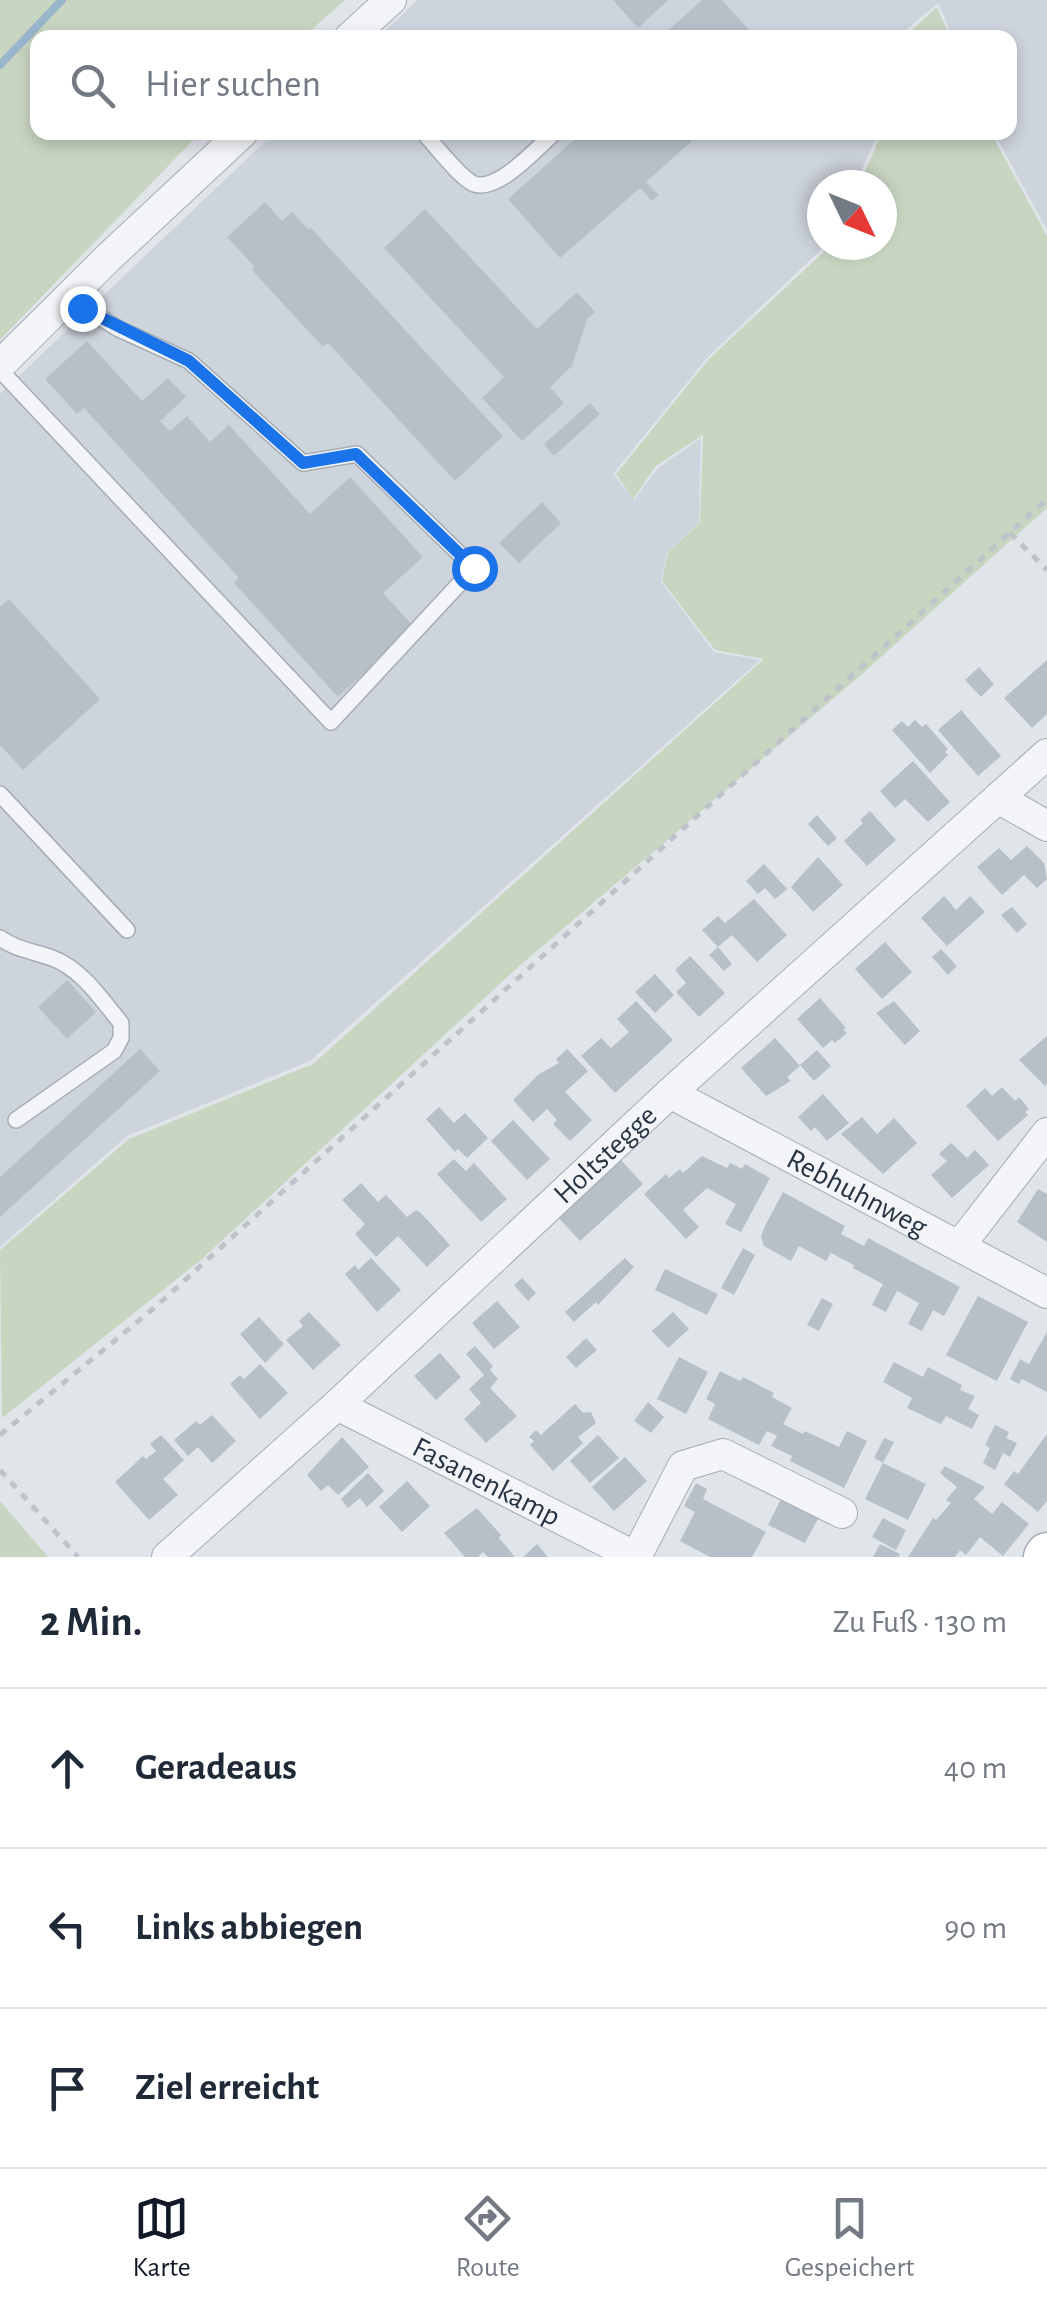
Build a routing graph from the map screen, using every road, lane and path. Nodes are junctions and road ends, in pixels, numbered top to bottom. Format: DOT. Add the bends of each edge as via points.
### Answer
graph roads {
  1 [pos="391,0"];
  2 [pos="358,30"];
  3 [pos="235,140"];
  4 [pos="431,140"];
  5 [pos="546,140"];
  6 [pos="68,298"];
  7 [pos="0,368"];
  8 [pos="1047,499"];
  9 [pos="1010,533"];
  10 [pos="1047,570"];
  11 [pos="1047,754"];
  12 [pos="0,794"];
  13 [pos="998,798"];
  14 [pos="1047,826"];
  15 [pos="127,930"];
  16 [pos="0,938"];
  17 [pos="670,1093"];
  18 [pos="16,1120"];
  19 [pos="1047,1133"];
  20 [pos="960,1245"];
  21 [pos="1047,1293"];
  22 [pos="336,1405"];
  23 [pos="0,1435"];
  24 [pos="0,1470"];
  25 [pos="842,1512"];
  26 [pos="78,1557"];
  27 [pos="166,1557"];
  28 [pos="636,1557"];
  1 -- 2 [label="street"];
  3 -- 6 [label="street"];
  4 -- 5 [label="lane" via="471,183 485,186"];
  6 -- 7 [label="street"];
  6 -- 7 [label="lane" via="189,361 303,463 356,454 474,568 331,722"];
  8 -- 9 [label="path"];
  9 -- 10 [label="path"];
  9 -- 23 [label="path" via="153,1309"];
  11 -- 13 [label="street, Holtstegge"];
  12 -- 15 [label="lane"];
  13 -- 14 [label="street"];
  13 -- 17 [label="street, Holtstegge"];
  16 -- 18 [label="lane" via="72,968 121,1023 114,1051"];
  17 -- 20 [label="street, Rebhuhnweg"];
  17 -- 22 [label="street, Holtstegge"];
  19 -- 20 [label="street"];
  20 -- 21 [label="street, Rebhuhnweg"];
  22 -- 27 [label="street, Holtstegge"];
  22 -- 28 [label="street, Fasanenkamp"];
  24 -- 26 [label="path"];
  25 -- 28 [label="street, Fasanenkamp" via="722,1454 684,1466"];
}
